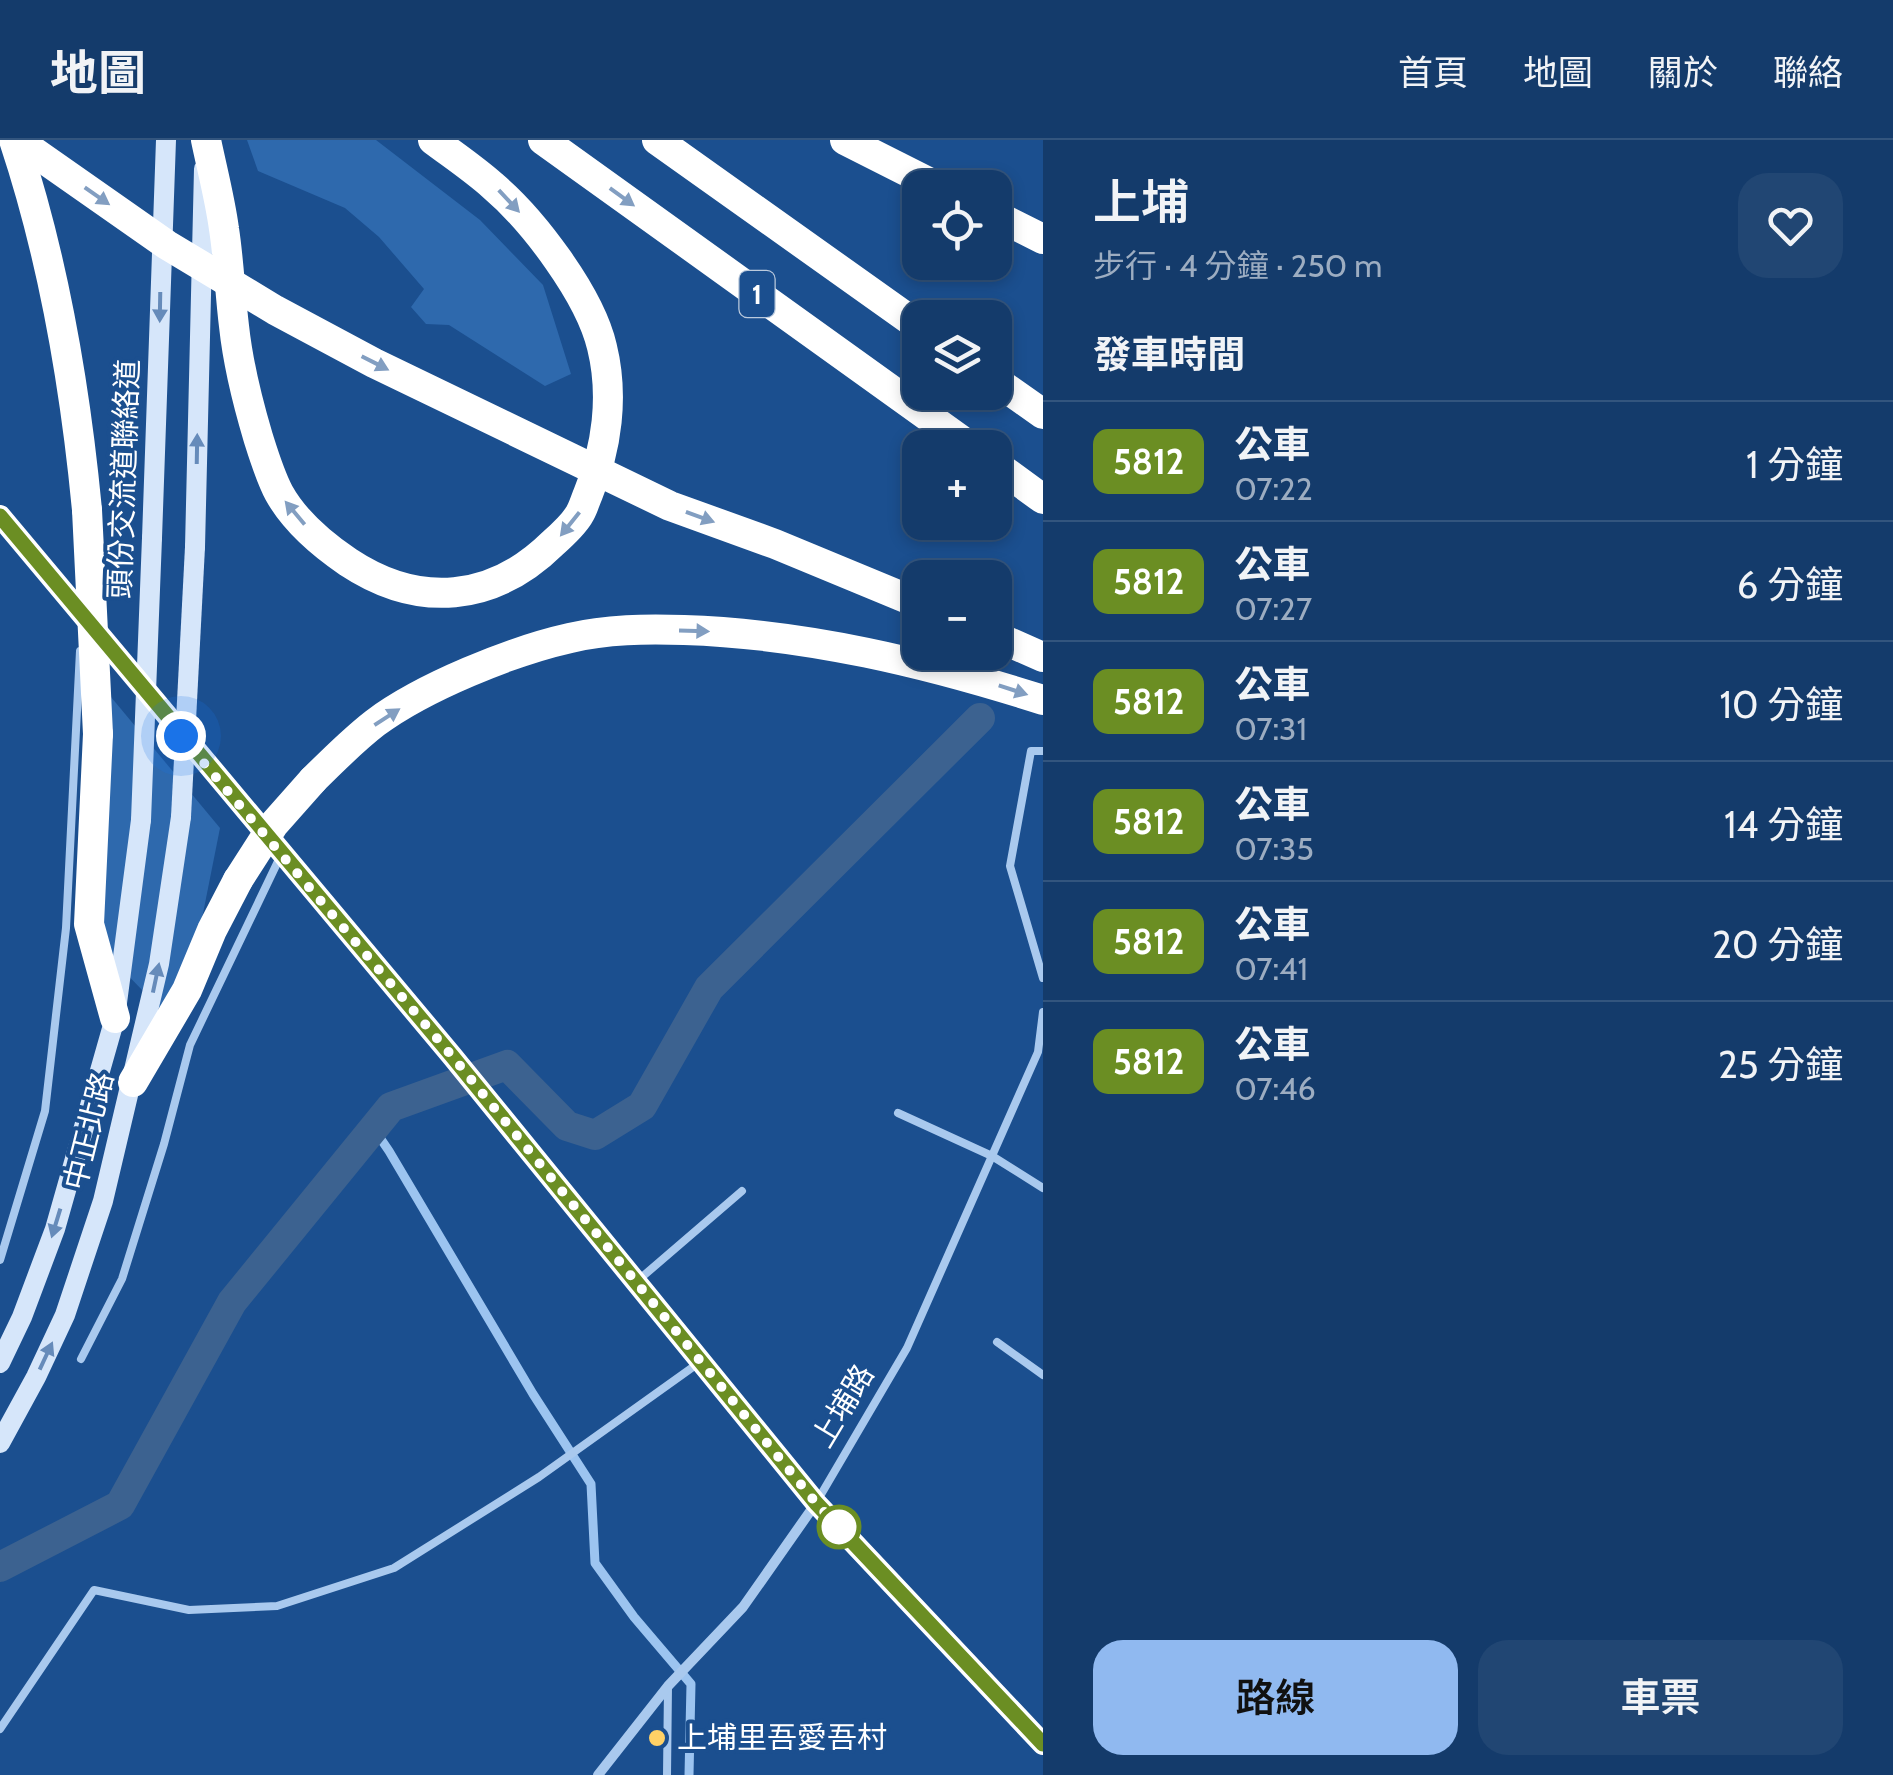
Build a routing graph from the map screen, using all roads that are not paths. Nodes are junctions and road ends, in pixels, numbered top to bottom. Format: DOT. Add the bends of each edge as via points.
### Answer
graph roads {
  1 [pos="16,140"];
  2 [pos="166,140"];
  3 [pos="205,140"];
  4 [pos="433,140"];
  5 [pos="543,140"];
  6 [pos="657,140"];
  7 [pos="846,140"];
  8 [pos="905,170"];
  9 [pos="1012,224"];
  10 [pos="1043,239"];
  11 [pos="902,314"];
  12 [pos="1012,392"];
  13 [pos="1043,414"];
  14 [pos="947,430"];
  15 [pos="1012,476"];
  16 [pos="1043,499"];
  17 [pos="0,516"];
  18 [pos="902,597"];
  19 [pos="81,616"];
  20 [pos="1012,644"];
  21 [pos="1043,658"];
  22 [pos="1043,700"];
  23 [pos="1043,751"];
  24 [pos="141,820"];
  25 [pos="281,855"];
  26 [pos="1043,978"];
  27 [pos="1043,1012"];
  28 [pos="115,1018"];
  29 [pos="133,1082"];
  30 [pos="898,1112"];
  31 [pos="992,1156"];
  32 [pos="1043,1188"];
  33 [pos="742,1191"];
  34 [pos="0,1260"];
  35 [pos="635,1283"];
  36 [pos="998,1342"];
  37 [pos="81,1359"];
  38 [pos="700,1362"];
  39 [pos="0,1363"];
  40 [pos="1043,1375"];
  41 [pos="0,1442"];
  42 [pos="816,1503"];
  43 [pos="669,1685"];
  44 [pos="0,1729"];
  45 [pos="1043,1744"];
  46 [pos="598,1775"];
  47 [pos="667,1775"];
  1 -- 18 [label="highway, one-way, bridge" via="167,245 374,364 670,506"];
  1 -- 28 [label="highway, bridge" via="78,418 98,734 89,924"];
  2 -- 24 [label="main road, 頭份交流道聯絡道, one-way, bridge"];
  4 -- 3 [label="highway, one-way" via="494,186 564,269 602,346 608,404 605,440 579,515 536,560 508,577 478,590 450,592 388,584 360,570 330,550 280,496 242,383 224,229"];
  29 -- 3 [label="main road, 中正北路, one-way, bridge" via="181,817"];
  5 -- 14 [label="highway, 1, one-way"];
  6 -- 11 [label="highway, 1"];
  7 -- 8 [label="highway"];
  9 -- 10 [label="highway"];
  12 -- 13 [label="highway"];
  15 -- 16 [label="highway"];
  17 -- 19 [label="street"];
  19 -- 25 [label="street"];
  19 -- 34 [label="lane" via="66,928 46,1111"];
  20 -- 21 [label="highway"];
  29 -- 22 [label="highway, one-way, bridge" via="188,990 238,880 313,780 418,696 524,651 572,637 643,629 730,632 895,658"];
  23 -- 26 [label="lane" via="1032,752 1010,866"];
  24 -- 28 [label="main road, 中正北路"];
  25 -- 35 [label="street"];
  25 -- 37 [label="lane" via="190,1046 122,1279"];
  27 -- 31 [label="lane, 上埔路" via="1038,1052"];
  28 -- 39 [label="main road, 中正北路, one-way" via="55,1229"];
  41 -- 29 [label="main road, 中正北路, one-way" via="65,1315"];
  30 -- 31 [label="lane"];
  31 -- 32 [label="lane"];
  31 -- 42 [label="lane, 上埔路" via="908,1348"];
  33 -- 35 [label="lane"];
  35 -- 38 [label="street"];
  36 -- 40 [label="lane"];
  38 -- 42 [label="street"];
  38 -- 44 [label="lane" via="394,1568 277,1606 189,1610 94,1590"];
  42 -- 43 [label="street, 上埔路" via="743,1607"];
  42 -- 45 [label="street"];
  43 -- 46 [label="street, 上埔路"];
  43 -- 47 [label="lane"];
}
